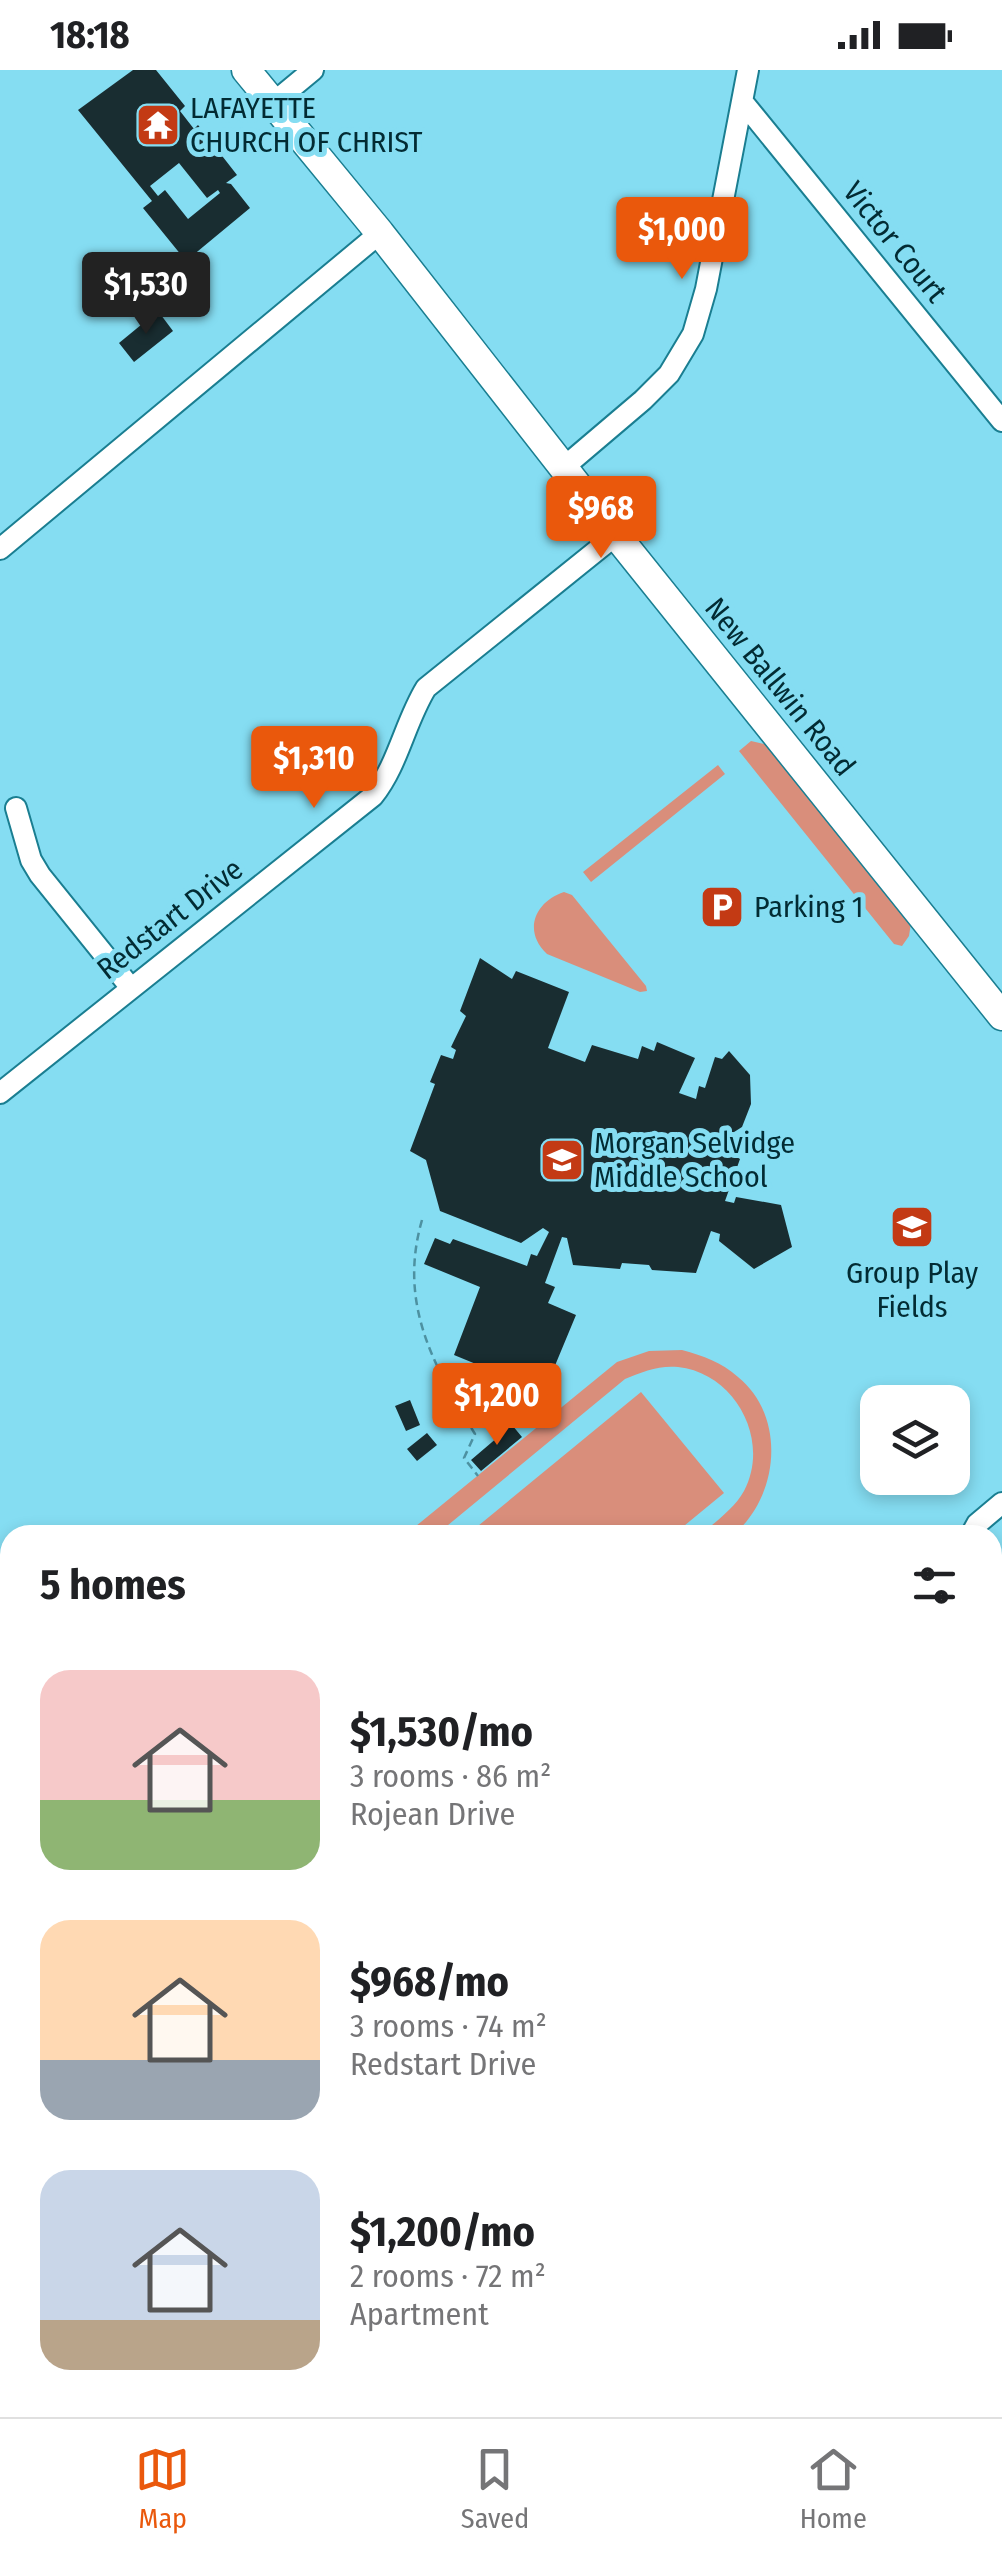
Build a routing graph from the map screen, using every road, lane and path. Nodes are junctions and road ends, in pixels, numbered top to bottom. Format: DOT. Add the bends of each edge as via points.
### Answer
graph roads {
  1 [pos="246,70"];
  2 [pos="313,70"];
  3 [pos="748,70"];
  4 [pos="742,101"];
  5 [pos="272,104"];
  6 [pos="380,233"];
  7 [pos="1002,420"];
  8 [pos="563,468"];
  9 [pos="616,535"];
  10 [pos="0,549"];
  11 [pos="16,808"];
  12 [pos="131,988"];
  13 [pos="1002,1016"];
  14 [pos="0,1093"];
  15 [pos="422,1220"];
  16 [pos="478,1476"];
  17 [pos="1002,1502"];
  18 [pos="976,1525"];
  1 -- 5 [label="main road, New Ballwin Road"];
  2 -- 5 [label="street"];
  3 -- 4 [label="street"];
  4 -- 7 [label="street, Victor Court"];
  4 -- 8 [label="street" via="693,334 643,400"];
  5 -- 6 [label="main road, New Ballwin Road"];
  6 -- 8 [label="main road, New Ballwin Road"];
  6 -- 10 [label="street"];
  8 -- 9 [label="main road, New Ballwin Road"];
  9 -- 12 [label="street, Redstart Drive" via="426,688 373,796"];
  9 -- 13 [label="main road, New Ballwin Road"];
  11 -- 12 [label="street" via="40,875"];
  12 -- 14 [label="street, Redstart Drive"];
  15 -- 16 [label="path" via="413,1271 421,1324 440,1378 475,1434 464,1458"];
  17 -- 18 [label="street"];
}
